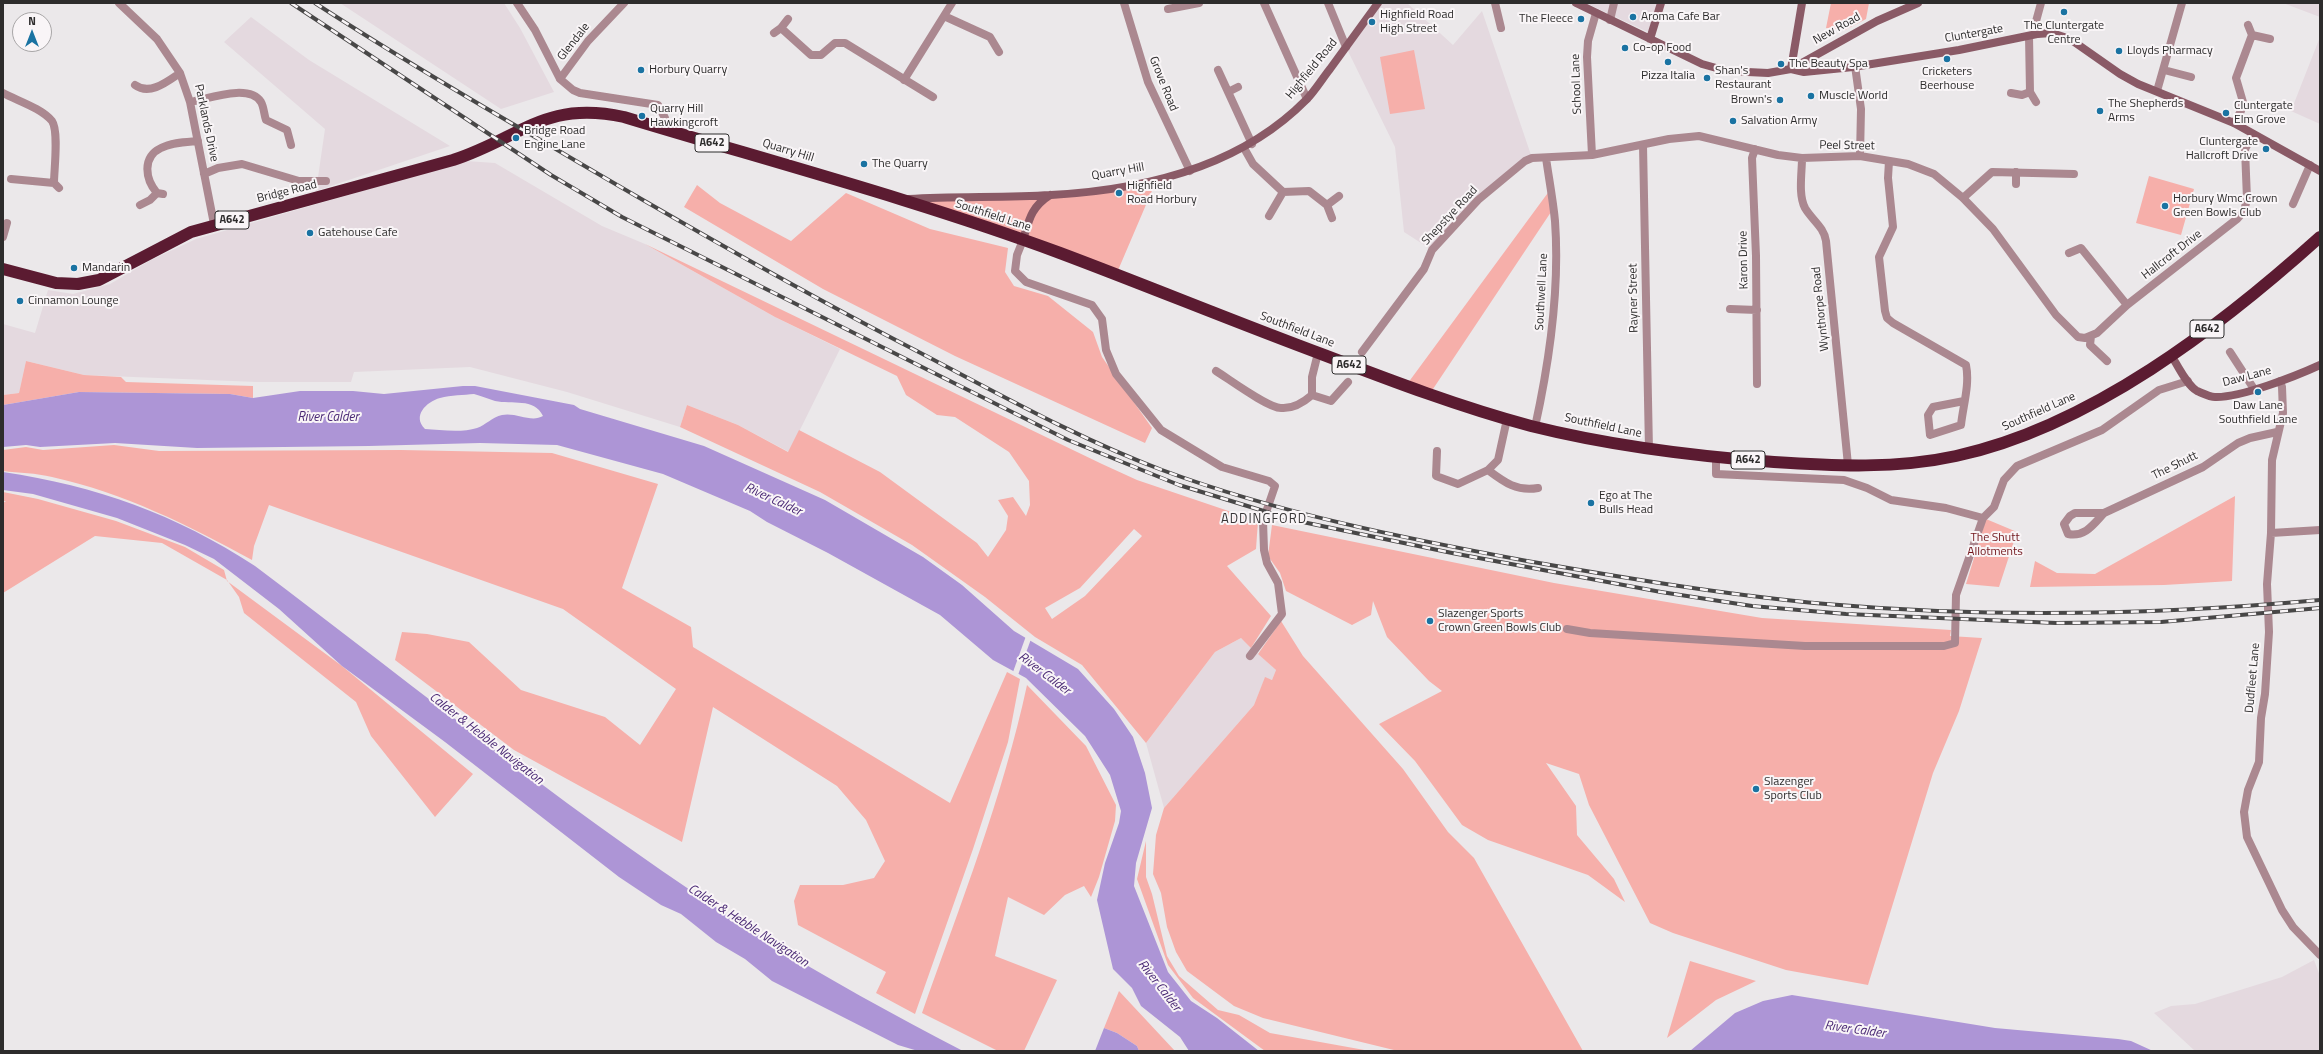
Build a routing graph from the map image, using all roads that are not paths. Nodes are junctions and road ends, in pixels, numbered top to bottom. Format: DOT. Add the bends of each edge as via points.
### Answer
graph roads {
  1 [pos="119,3"];
  2 [pos="517,3"];
  3 [pos="624,3"];
  4 [pos="952,3"];
  5 [pos="1124,3"];
  6 [pos="1199,3"];
  7 [pos="1264,3"];
  8 [pos="1328,3"];
  9 [pos="1378,3"];
  10 [pos="1495,3"];
  11 [pos="1576,3"];
  12 [pos="1661,3"];
  13 [pos="1802,3"];
  14 [pos="1918,3"];
  15 [pos="2041,3"];
  16 [pos="2182,3"];
  17 [pos="1613,4"];
  18 [pos="1168,10"];
  19 [pos="1596,13"];
  20 [pos="944,16"];
  21 [pos="788,19"];
  22 [pos="1610,20"];
  23 [pos="2248,25"];
  24 [pos="781,28"];
  25 [pos="1501,28"];
  26 [pos="774,33"];
  27 [pos="2033,35"];
  28 [pos="2252,35"];
  29 [pos="1650,39"];
  30 [pos="2270,39"];
  31 [pos="1346,47"];
  32 [pos="998,52"];
  33 [pos="1855,66"];
  34 [pos="1791,69"];
  35 [pos="1218,70"];
  36 [pos="2164,70"];
  37 [pos="180,73"];
  38 [pos="2191,77"];
  39 [pos="560,79"];
  40 [pos="904,80"];
  41 [pos="135,85"];
  42 [pos="1238,87"];
  43 [pos="2157,91"];
  44 [pos="1228,92"];
  45 [pos="2030,92"];
  46 [pos="3,93"];
  47 [pos="2011,93"];
  48 [pos="933,97"];
  49 [pos="1307,99"];
  50 [pos="190,102"];
  51 [pos="2036,102"];
  52 [pos="2234,123"];
  53 [pos="666,130"];
  54 [pos="2253,134"];
  55 [pos="198,141"];
  56 [pos="1252,144"];
  57 [pos="291,145"];
  58 [pos="1643,145"];
  59 [pos="1244,148"];
  60 [pos="1755,149"];
  61 [pos="469,155"];
  62 [pos="1592,155"];
  63 [pos="1860,156"];
  64 [pos="1546,158"];
  65 [pos="1802,158"];
  66 [pos="1889,161"];
  67 [pos="2310,165"];
  68 [pos="1190,171"];
  69 [pos="2320,171"];
  70 [pos="2016,172"];
  71 [pos="204,174"];
  72 [pos="2074,174"];
  73 [pos="12,178"];
  74 [pos="326,181"];
  75 [pos="2016,184"];
  76 [pos="1283,192"];
  77 [pos="1050,195"];
  78 [pos="1339,196"];
  79 [pos="1963,198"];
  80 [pos="900,200"];
  81 [pos="2293,204"];
  82 [pos="140,205"];
  83 [pos="1327,205"];
  84 [pos="1269,216"];
  85 [pos="1332,218"];
  86 [pos="8,222"];
  87 [pos="214,224"];
  88 [pos="3,237"];
  89 [pos="2320,237"];
  90 [pos="1023,240"];
  91 [pos="2069,254"];
  92 [pos="3,269"];
  93 [pos="2127,305"];
  94 [pos="1730,309"];
  95 [pos="1757,310"];
  96 [pos="2091,336"];
  97 [pos="1362,352"];
  98 [pos="2230,352"];
  99 [pos="1318,353"];
  100 [pos="2172,356"];
  101 [pos="2107,361"];
  102 [pos="2320,365"];
  103 [pos="1216,371"];
  104 [pos="1759,379"];
  105 [pos="2188,381"];
  106 [pos="2280,381"];
  107 [pos="1348,382"];
  108 [pos="2254,388"];
  109 [pos="1312,395"];
  110 [pos="1964,401"];
  111 [pos="1507,419"];
  112 [pos="1535,427"];
  113 [pos="2277,432"];
  114 [pos="1649,450"];
  115 [pos="1437,451"];
  116 [pos="1716,458"];
  117 [pos="1848,465"];
  118 [pos="1488,470"];
  119 [pos="1538,488"];
  120 [pos="2104,513"];
  121 [pos="1983,518"];
  122 [pos="2320,530"];
  123 [pos="2271,533"];
  124 [pos="1567,629"];
  125 [pos="1250,656"];
  126 [pos="2320,954"];
  1 -- 37 [label="street, Parklands Drive" via="157,39"];
  2 -- 39 [label="street" via="535,30"];
  3 -- 39 [label="street, Glendale" via="588,41"];
  4 -- 20 [label="street"];
  5 -- 68 [label="street, Grove Road" via="1148,82"];
  6 -- 18 [label="street"];
  7 -- 49 [label="street"];
  8 -- 31 [label="street"];
  9 -- 31 [label="main road, Highfield Road"];
  10 -- 25 [label="street"];
  11 -- 19 [label="main road"];
  12 -- 29 [label="main road"];
  13 -- 34 [label="main road"];
  14 -- 34 [label="main road, New Road" via="1877,21"];
  15 -- 27 [label="street"];
  16 -- 36 [label="street"];
  17 -- 22 [label="street"];
  19 -- 22 [label="main road"];
  19 -- 62 [label="street, School Lane" via="1588,41 1587,57"];
  20 -- 32 [label="street" via="990,37"];
  20 -- 40 [label="street"];
  21 -- 24 [label="street"];
  22 -- 29 [label="main road"];
  23 -- 28 [label="street"];
  24 -- 26 [label="street"];
  24 -- 40 [label="street" via="811,55 821,54 835,43 845,43"];
  27 -- 33 [label="main road, Cluntergate" via="1959,50"];
  27 -- 43 [label="main road, Cluntergate" via="2052,33 2070,39 2120,74"];
  27 -- 45 [label="street"];
  28 -- 30 [label="street"];
  28 -- 52 [label="street" via="2236,78 2243,102 2242,111"];
  29 -- 34 [label="main road" via="1715,68 1768,73"];
  31 -- 49 [label="main road, Highfield Road"];
  33 -- 34 [label="main road, Cluntergate" via="1804,72"];
  33 -- 63 [label="street" via="1861,110"];
  35 -- 44 [label="street"];
  36 -- 38 [label="street"];
  36 -- 43 [label="street"];
  37 -- 41 [label="street" via="152,89 139,88"];
  37 -- 50 [label="street, Parklands Drive"];
  39 -- 53 [label="street" via="580,94 658,105 665,118"];
  40 -- 48 [label="street"];
  42 -- 44 [label="street"];
  43 -- 52 [label="main road, Cluntergate"];
  44 -- 56 [label="street"];
  45 -- 47 [label="street" via="2022,95"];
  45 -- 51 [label="street"];
  46 -- 73 [label="street" via="52,121 55,132 56,185"];
  49 -- 56 [label="main road, Highfield Road"];
  50 -- 55 [label="street, Parklands Drive"];
  50 -- 57 [label="street" via="238,92 251,94 261,103 266,120 287,130"];
  52 -- 54 [label="main road, Cluntergate"];
  53 -- 61 [label="highway, Quarry Hill / A642" via="601,112 574,112 550,116"];
  53 -- 80 [label="highway, Quarry Hill / A642"];
  54 -- 67 [label="main road, Cluntergate"];
  54 -- 93 [label="street, Hallcroft Drive" via="2245,149 2247,199 2244,211"];
  55 -- 71 [label="street, Parklands Drive"];
  55 -- 82 [label="street" via="168,145 154,152 147,165 147,172 152,187 160,194"];
  56 -- 59 [label="main road, Highfield Road"];
  58 -- 60 [label="street, Peel Street" via="1699,136"];
  58 -- 62 [label="street, Peel Street"];
  58 -- 114 [label="street, Rayner Street"];
  59 -- 68 [label="main road, Highfield Road"];
  59 -- 76 [label="street" via="1253,164"];
  60 -- 65 [label="street, Peel Street"];
  60 -- 95 [label="street, Karon Drive" via="1752,158 1758,209"];
  61 -- 87 [label="highway, Bridge Road / A642" via="348,191"];
  62 -- 64 [label="street, Peel Street"];
  63 -- 65 [label="street, Peel Street"];
  63 -- 66 [label="street, Peel Street"];
  64 -- 97 [label="street, Shepstye Road" via="1525,161 1478,200 1432,250 1424,269"];
  64 -- 112 [label="street, Southwell Lane" via="1555,219 1557,262 1550,353"];
  65 -- 117 [label="street, Wynthorpe Road" via="1804,206 1823,230 1826,241"];
  66 -- 79 [label="street, Peel Street" via="1908,164 1934,174"];
  66 -- 110 [label="street" via="1888,178 1893,227 1879,257 1885,312 1887,318 1893,322 1966,365"];
  67 -- 69 [label="main road, Cluntergate"];
  67 -- 81 [label="street"];
  68 -- 77 [label="main road, Quarry Hill" via="1116,189"];
  70 -- 72 [label="street"];
  70 -- 75 [label="street"];
  70 -- 79 [label="street" via="1997,171 1987,174"];
  71 -- 74 [label="street" via="218,168 242,164 299,181"];
  71 -- 87 [label="street, Parklands Drive"];
  76 -- 83 [label="street" via="1308,191"];
  76 -- 84 [label="street"];
  77 -- 80 [label="main road, Quarry Hill" via="950,196"];
  77 -- 90 [label="main road" via="1039,202 1032,212"];
  78 -- 83 [label="street"];
  79 -- 96 [label="street, Peel Street" via="1993,229 2056,315 2078,337"];
  80 -- 90 [label="highway, Southfield Lane / A642"];
  83 -- 85 [label="street"];
  86 -- 88 [label="street"];
  87 -- 92 [label="highway, Bridge Road / A642" via="164,245 99,280 78,284 56,283"];
  89 -- 100 [label="highway, Southfield Lane / A642" via="2290,264"];
  90 -- 99 [label="highway, Southfield Lane / A642"];
  90 -- 125 [label="street" via="1017,255 1015,271 1026,282 1092,305 1102,319 1106,350 1116,374 1161,430 1222,467 1269,481 1274,486 1263,521 1265,557 1278,583 1282,614"];
  91 -- 93 [label="street" via="2081,248"];
  93 -- 96 [label="street, Hallcroft Drive"];
  94 -- 95 [label="street"];
  95 -- 104 [label="street, Karon Drive"];
  96 -- 101 [label="street" via="2090,345"];
  98 -- 108 [label="street"];
  99 -- 109 [label="street" via="1312,378"];
  99 -- 111 [label="highway, Southfield Lane / A642" via="1438,399"];
  100 -- 105 [label="main road, Daw Lane"];
  100 -- 117 [label="highway, Southfield Lane / A642" via="2084,408 2042,428 1999,444 1953,457 1883,465"];
  102 -- 106 [label="main road, Daw Lane"];
  103 -- 109 [label="street" via="1257,397 1281,408 1303,403"];
  105 -- 108 [label="main road, Daw Lane" via="2196,390 2213,397 2229,396"];
  105 -- 121 [label="street" via="2159,390 2089,436 2017,466 2004,480 1994,506"];
  106 -- 108 [label="main road, Daw Lane"];
  106 -- 113 [label="street, Dudfleet Lane" via="2283,413"];
  107 -- 109 [label="street" via="1331,401"];
  110 -- 110 [label="street" via="1961,425 1930,435 1928,415 1933,407"];
  111 -- 112 [label="highway, Southfield Lane / A642"];
  111 -- 118 [label="street" via="1498,460"];
  112 -- 114 [label="highway, Southfield Lane / A642"];
  113 -- 120 [label="street, The Shutt" via="2238,443 2203,467"];
  113 -- 123 [label="street, Dudfleet Lane" via="2272,460"];
  114 -- 116 [label="highway, Southfield Lane / A642"];
  115 -- 118 [label="street" via="1436,476 1458,484"];
  116 -- 117 [label="highway, Southfield Lane / A642"];
  116 -- 121 [label="street" via="1716,474 1844,480 1891,500 1946,508"];
  118 -- 119 [label="street" via="1508,486 1528,490"];
  120 -- 120 [label="street, The Shutt" via="2075,513 2064,524 2068,534 2077,536 2084,533"];
  121 -- 124 [label="street" via="1956,595 1955,643 1944,646 1805,646 1598,634"];
  122 -- 123 [label="street"];
  123 -- 126 [label="street, Dudfleet Lane" via="2269,632 2259,762 2245,801 2246,830 2251,846 2288,919"];
}
